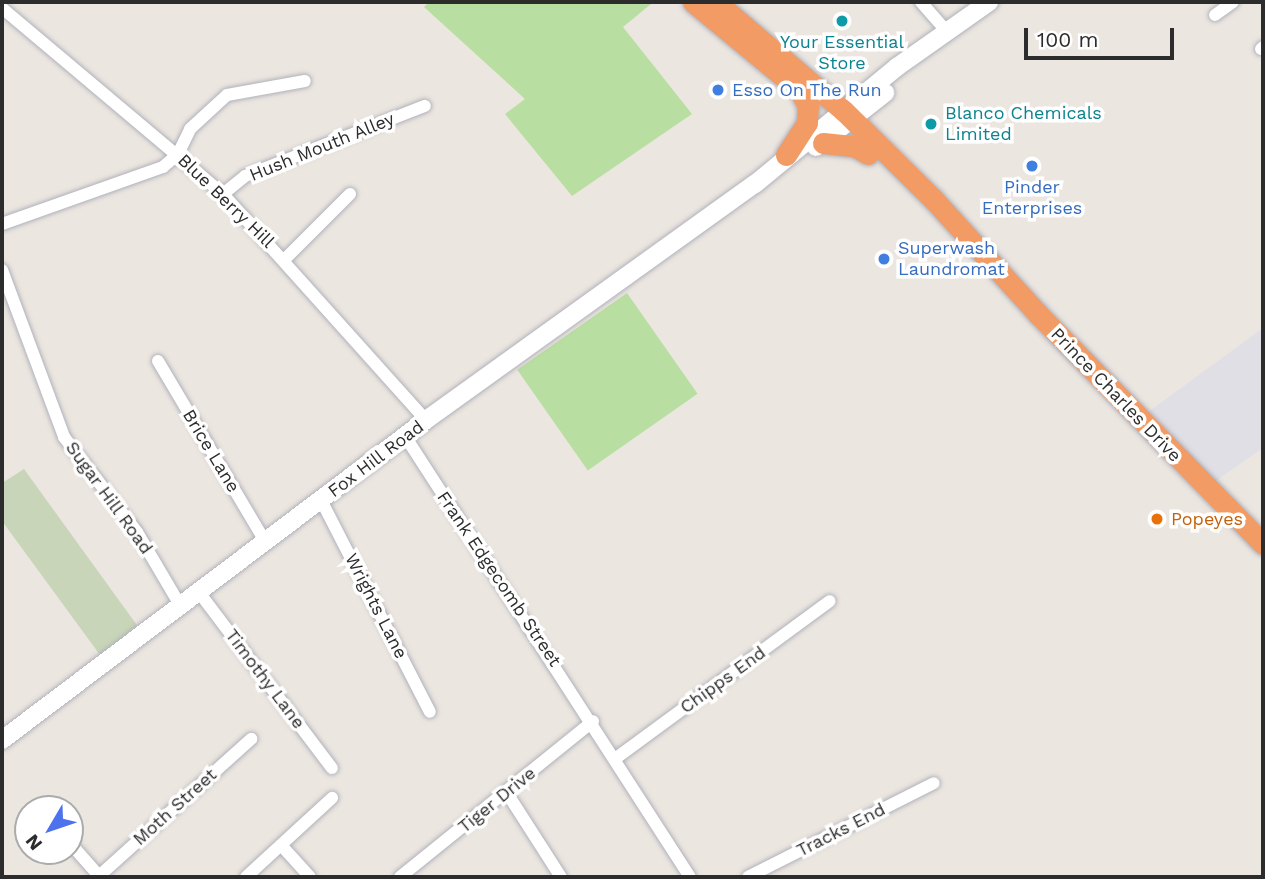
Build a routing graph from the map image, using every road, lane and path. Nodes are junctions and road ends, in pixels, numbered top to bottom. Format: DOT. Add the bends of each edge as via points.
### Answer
graph roads {
  1 [pos="693,2"];
  2 [pos="716,2"];
  3 [pos="921,2"];
  4 [pos="989,2"];
  5 [pos="1233,2"];
  6 [pos="4,13"];
  7 [pos="1215,15"];
  8 [pos="948,33"];
  9 [pos="305,81"];
  10 [pos="802,93"];
  11 [pos="425,106"];
  12 [pos="843,120"];
  13 [pos="823,143"];
  14 [pos="178,154"];
  15 [pos="868,154"];
  16 [pos="786,155"];
  17 [pos="755,184"];
  18 [pos="223,194"];
  19 [pos="350,194"];
  20 [pos="2,224"];
  21 [pos="971,244"];
  22 [pos="285,259"];
  23 [pos="2,270"];
  24 [pos="158,361"];
  25 [pos="426,420"];
  26 [pos="405,436"];
  27 [pos="321,500"];
  28 [pos="265,541"];
  29 [pos="1263,544"];
  30 [pos="198,591"];
  31 [pos="830,601"];
  32 [pos="180,605"];
  33 [pos="430,712"];
  34 [pos="593,721"];
  35 [pos="251,739"];
  36 [pos="2,740"];
  37 [pos="615,758"];
  38 [pos="332,768"];
  39 [pos="934,783"];
  40 [pos="507,793"];
  41 [pos="332,798"];
  42 [pos="281,845"];
  43 [pos="84,859"];
  44 [pos="99,877"];
  45 [pos="246,877"];
  46 [pos="310,877"];
  47 [pos="400,877"];
  48 [pos="561,877"];
  49 [pos="690,877"];
  50 [pos="748,877"];
  1 -- 10 [label="highway, Prince Charles Drive"];
  2 -- 12 [label="highway, Prince Charles Drive"];
  3 -- 8 [label="street"];
  4 -- 8 [label="main road, Fox Hill Road"];
  5 -- 7 [label="street"];
  6 -- 14 [label="street, Blue Berry Hill"];
  8 -- 12 [label="main road, Fox Hill Road" via="917,57 905,76"];
  9 -- 14 [label="street" via="227,95 190,129"];
  10 -- 12 [label="highway, Prince Charles Drive"];
  10 -- 16 [label="highway" via="808,106 807,123"];
  11 -- 18 [label="street, Hush Mouth Alley" via="245,176"];
  12 -- 13 [label="main road, Fox Hill Road"];
  12 -- 15 [label="highway, Prince Charles Drive"];
  12 -- 16 [label="main road, Fox Hill Road"];
  12 -- 21 [label="highway, Prince Charles Drive"];
  13 -- 15 [label="highway" via="854,146"];
  13 -- 17 [label="main road, Fox Hill Road"];
  14 -- 18 [label="street, Blue Berry Hill"];
  14 -- 20 [label="street" via="163,167"];
  15 -- 21 [label="highway, Prince Charles Drive"];
  16 -- 17 [label="main road, Fox Hill Road"];
  17 -- 25 [label="main road, Fox Hill Road"];
  18 -- 22 [label="street, Blue Berry Hill"];
  19 -- 22 [label="street"];
  21 -- 29 [label="highway, Prince Charles Drive"];
  22 -- 25 [label="street, Blue Berry Hill"];
  23 -- 32 [label="street, Sugar Hill Road" via="64,437 137,533"];
  24 -- 28 [label="street, Brice Lane"];
  25 -- 26 [label="main road, Fox Hill Road"];
  26 -- 27 [label="main road, Fox Hill Road"];
  26 -- 34 [label="street, Frank Edgecomb Street"];
  27 -- 28 [label="main road, Fox Hill Road"];
  27 -- 33 [label="street, Wrights Lane"];
  28 -- 30 [label="main road, Fox Hill Road"];
  30 -- 32 [label="main road, Fox Hill Road"];
  30 -- 38 [label="street, Timothy Lane"];
  31 -- 37 [label="street, Chipps End"];
  32 -- 36 [label="main road, Fox Hill Road"];
  34 -- 37 [label="street, Frank Edgecomb Street"];
  34 -- 40 [label="street, Tiger Drive"];
  35 -- 44 [label="street, Moth Street"];
  37 -- 49 [label="street, Frank Edgecomb Street"];
  39 -- 50 [label="street, Tracks End"];
  40 -- 47 [label="street, Tiger Drive"];
  40 -- 48 [label="street"];
  41 -- 42 [label="street"];
  42 -- 45 [label="street"];
  42 -- 46 [label="street"];
  43 -- 44 [label="street"];
}
